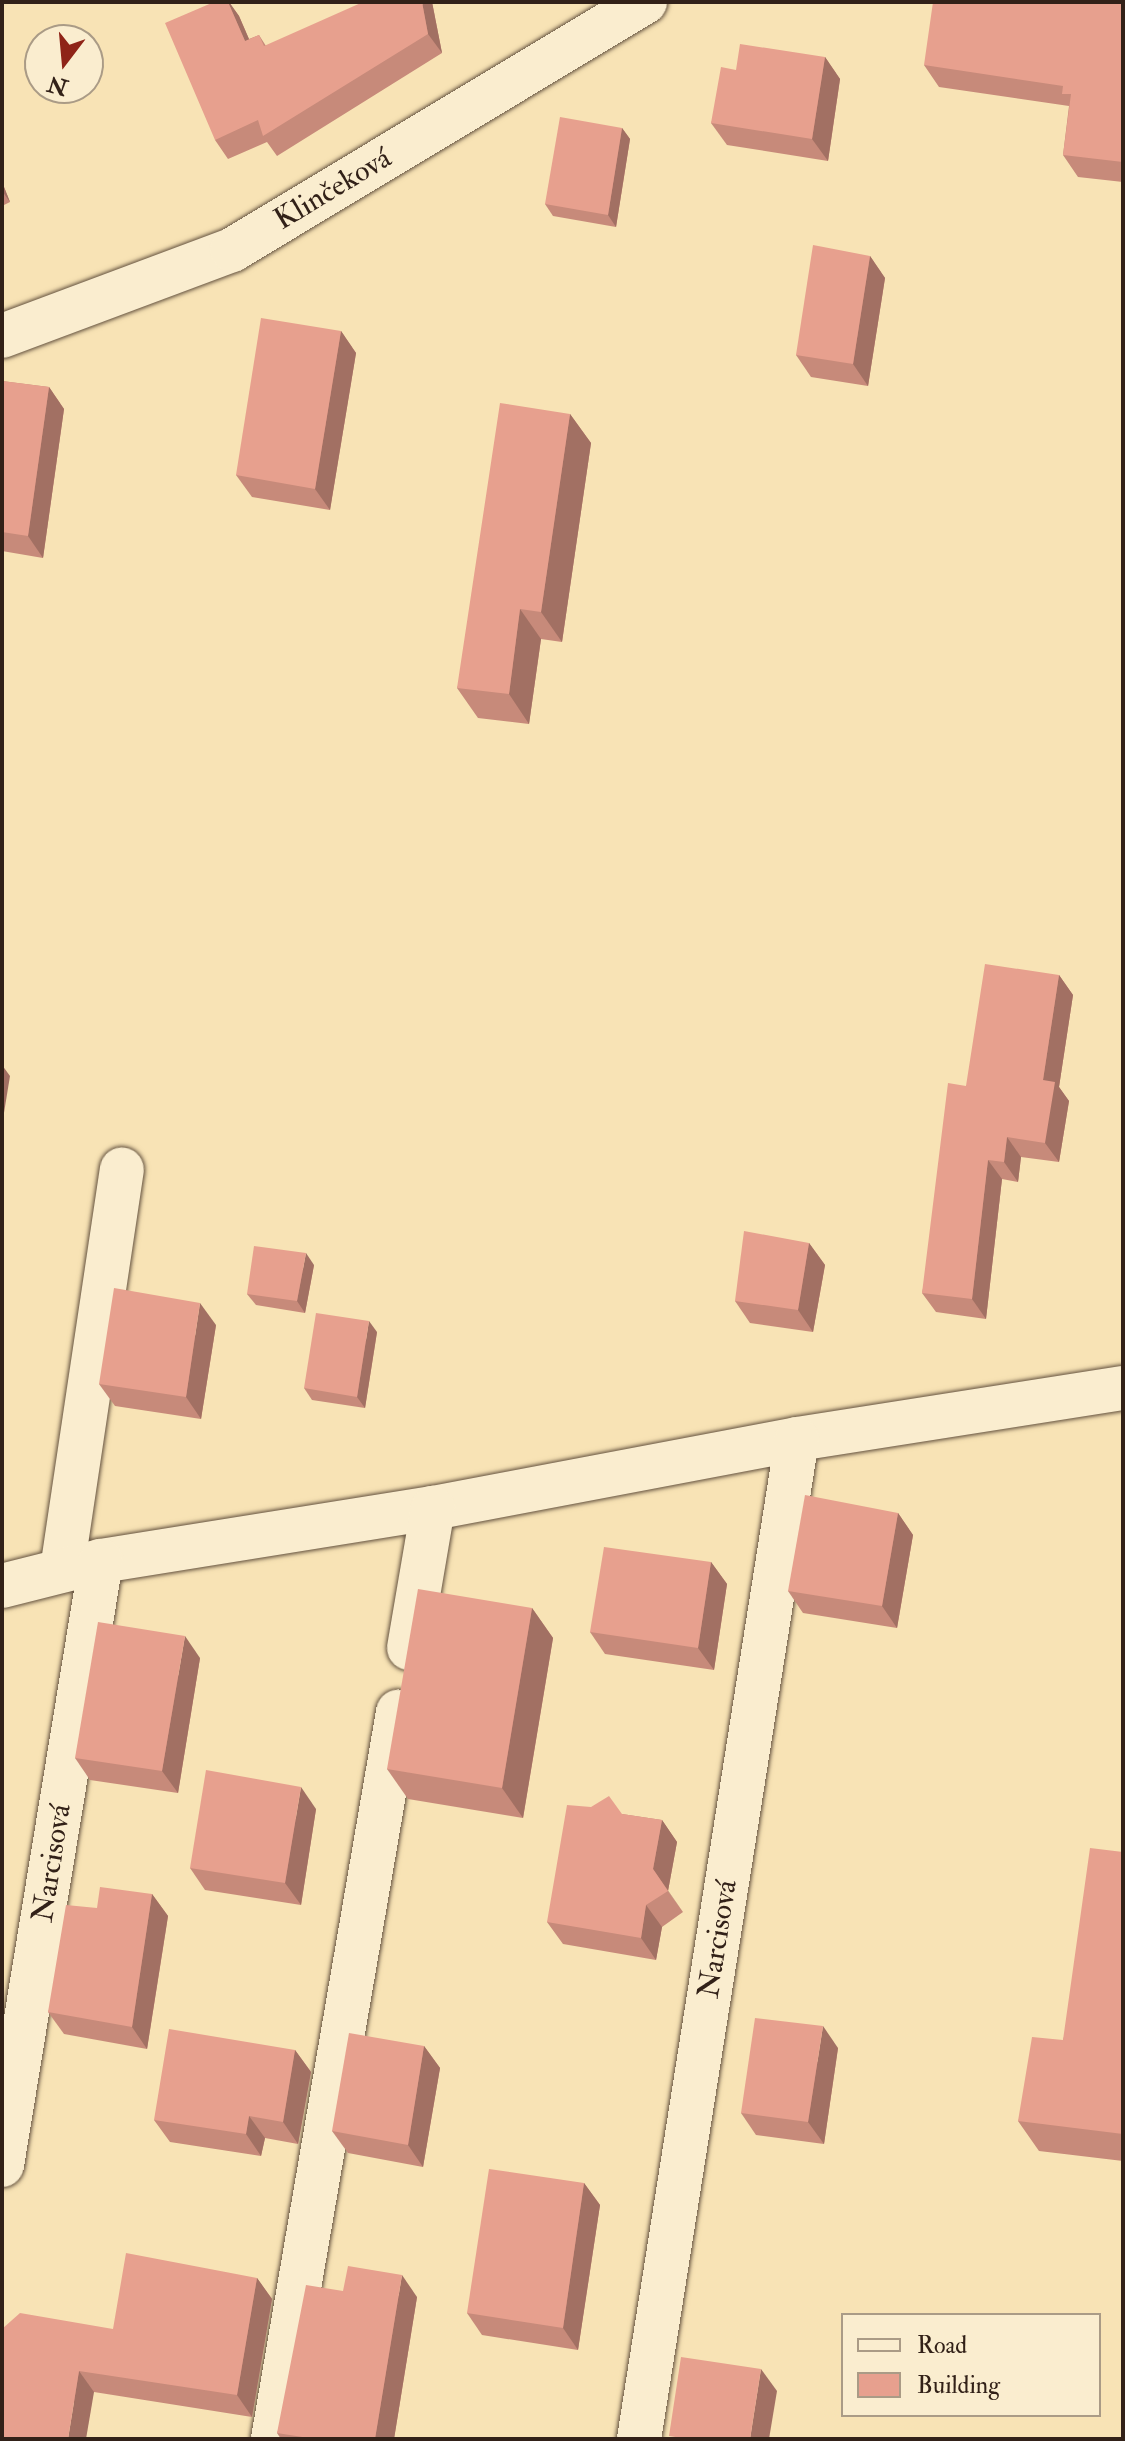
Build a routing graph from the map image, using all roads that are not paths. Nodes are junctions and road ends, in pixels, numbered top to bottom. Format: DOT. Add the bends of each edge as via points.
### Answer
graph roads {
  1 [pos="643,2"];
  2 [pos="2,336"];
  3 [pos="122,1169"];
  4 [pos="1123,1388"];
  5 [pos="797,1439"];
  6 [pos="433,1508"];
  7 [pos="82,1565"];
  8 [pos="2,1586"];
  9 [pos="2,2165"];
  10 [pos="273,2439"];
  11 [pos="639,2439"];
  1 -- 2 [label="street, Klinčeková" via="232,250"];
  3 -- 7 [label="street, Narcisová"];
  4 -- 5 [label="street"];
  5 -- 6 [label="street"];
  5 -- 11 [label="street, Narcisová"];
  6 -- 7 [label="street"];
  6 -- 10 [label="street"];
  7 -- 8 [label="street"];
  7 -- 9 [label="street, Narcisová"];
}
